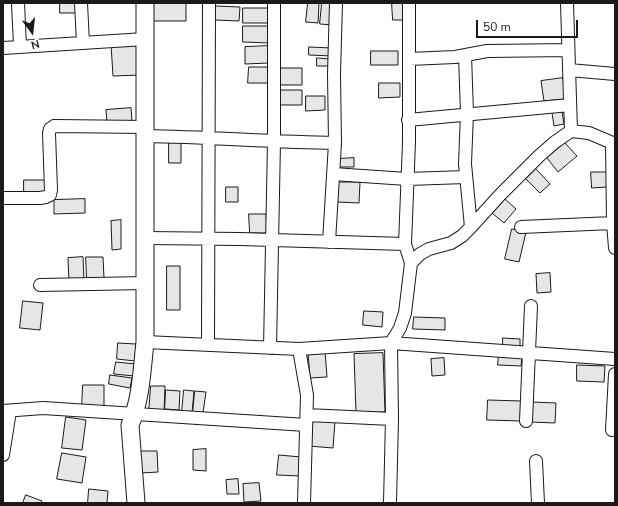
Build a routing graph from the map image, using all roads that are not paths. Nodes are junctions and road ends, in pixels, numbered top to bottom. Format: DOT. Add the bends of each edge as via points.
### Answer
graph roads {
  1 [pos="18,3"];
  2 [pos="81,3"];
  3 [pos="145,3"];
  4 [pos="209,3"];
  5 [pos="274,3"];
  6 [pos="336,3"];
  7 [pos="409,3"];
  8 [pos="567,3"];
  9 [pos="145,39"];
  10 [pos="82,43"];
  11 [pos="20,46"];
  12 [pos="3,48"];
  13 [pos="568,50"];
  14 [pos="465,55"];
  15 [pos="410,59"];
  16 [pos="569,70"];
  17 [pos="615,74"];
  18 [pos="570,105"];
  19 [pos="467,114"];
  20 [pos="408,120"];
  21 [pos="571,131"];
  22 [pos="146,132"];
  23 [pos="209,138"];
  24 [pos="274,142"];
  25 [pos="335,143"];
  26 [pos="613,144"];
  27 [pos="333,174"];
  28 [pos="466,177"];
  29 [pos="408,179"];
  30 [pos="3,198"];
  31 [pos="613,223"];
  32 [pos="471,227"];
  33 [pos="521,227"];
  34 [pos="146,238"];
  35 [pos="209,239"];
  36 [pos="273,240"];
  37 [pos="329,242"];
  38 [pos="405,244"];
  39 [pos="615,248"];
  40 [pos="411,263"];
  41 [pos="145,283"];
  42 [pos="40,285"];
  43 [pos="532,306"];
  44 [pos="145,342"];
  45 [pos="391,343"];
  46 [pos="208,345"];
  47 [pos="270,348"];
  48 [pos="299,350"];
  49 [pos="529,352"];
  50 [pos="615,359"];
  51 [pos="615,374"];
  52 [pos="7,411"];
  53 [pos="135,414"];
  54 [pos="392,419"];
  55 [pos="307,420"];
  56 [pos="526,421"];
  57 [pos="612,430"];
  58 [pos="3,455"];
  59 [pos="536,461"];
  60 [pos="136,503"];
  61 [pos="304,503"];
  62 [pos="390,503"];
  63 [pos="538,503"];
  1 -- 11 [label="street"];
  2 -- 10 [label="street"];
  3 -- 9 [label="street"];
  4 -- 23 [label="street"];
  5 -- 24 [label="street"];
  6 -- 25 [label="street"];
  7 -- 15 [label="street"];
  8 -- 13 [label="street"];
  9 -- 10 [label="street"];
  9 -- 22 [label="street"];
  10 -- 11 [label="street"];
  11 -- 12 [label="street"];
  13 -- 14 [label="street" via="487,51"];
  13 -- 16 [label="street"];
  14 -- 15 [label="street"];
  14 -- 19 [label="street"];
  15 -- 20 [label="street"];
  16 -- 17 [label="street"];
  16 -- 18 [label="street"];
  18 -- 19 [label="street"];
  18 -- 21 [label="street"];
  19 -- 20 [label="street"];
  19 -- 28 [label="street"];
  20 -- 29 [label="street"];
  21 -- 26 [label="street" via="589,133"];
  21 -- 32 [label="street" via="538,156"];
  22 -- 23 [label="street"];
  22 -- 30 [label="street" via="54,126 49,133 50,195 46,198"];
  22 -- 34 [label="street"];
  23 -- 24 [label="street"];
  23 -- 35 [label="street"];
  24 -- 25 [label="street"];
  24 -- 36 [label="street"];
  25 -- 27 [label="street"];
  26 -- 31 [label="street"];
  27 -- 29 [label="street"];
  27 -- 37 [label="street"];
  28 -- 29 [label="street"];
  28 -- 32 [label="street"];
  29 -- 38 [label="street"];
  31 -- 33 [label="street"];
  31 -- 39 [label="street"];
  32 -- 40 [label="street" via="451,243 429,249"];
  34 -- 35 [label="street"];
  34 -- 41 [label="street"];
  35 -- 36 [label="street"];
  35 -- 46 [label="street"];
  36 -- 37 [label="street"];
  36 -- 47 [label="street"];
  37 -- 38 [label="street"];
  38 -- 40 [label="street"];
  40 -- 45 [label="street" via="405,313"];
  41 -- 42 [label="street"];
  41 -- 44 [label="street"];
  43 -- 49 [label="street"];
  44 -- 46 [label="street"];
  44 -- 53 [label="street"];
  45 -- 48 [label="street"];
  45 -- 49 [label="street"];
  45 -- 54 [label="street"];
  46 -- 47 [label="street"];
  47 -- 48 [label="street"];
  48 -- 55 [label="street" via="307,395"];
  49 -- 50 [label="street"];
  49 -- 56 [label="street"];
  51 -- 57 [label="street"];
  52 -- 53 [label="street" via="42,408"];
  52 -- 58 [label="street"];
  53 -- 55 [label="street"];
  53 -- 60 [label="street" via="130,425"];
  54 -- 55 [label="street"];
  54 -- 62 [label="street"];
  55 -- 61 [label="street"];
  59 -- 63 [label="street"];
}
